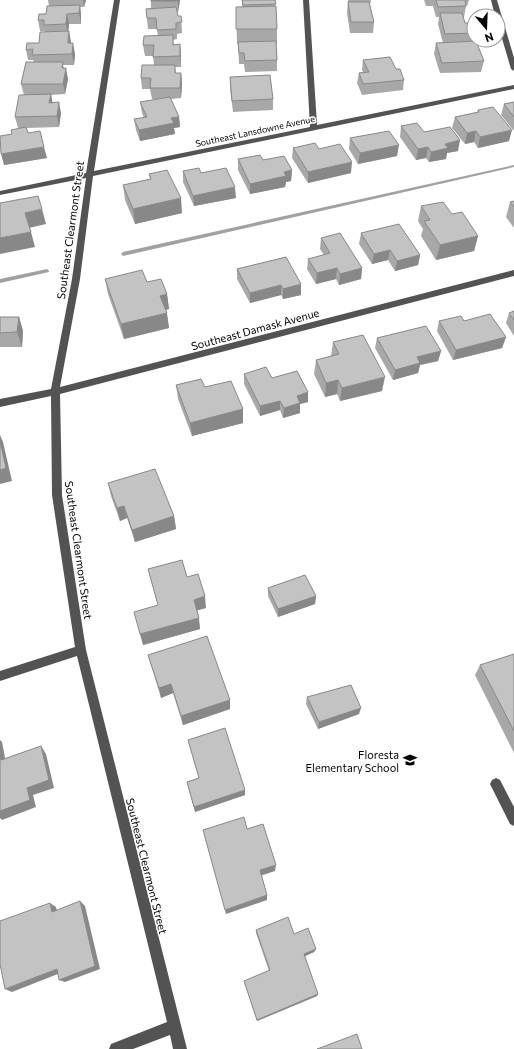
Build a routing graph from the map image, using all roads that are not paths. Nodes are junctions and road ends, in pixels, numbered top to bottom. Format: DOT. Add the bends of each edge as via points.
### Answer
graph roads {
  1 [pos="117,0"];
  2 [pos="306,0"];
  3 [pos="494,0"];
  4 [pos="514,69"];
  5 [pos="514,87"];
  6 [pos="314,128"];
  7 [pos="90,174"];
  8 [pos="0,193"];
  9 [pos="514,273"];
  10 [pos="54,392"];
  11 [pos="0,403"];
  12 [pos="81,650"];
  13 [pos="0,676"];
  14 [pos="496,784"];
  15 [pos="514,820"];
  16 [pos="174,1026"];
  17 [pos="116,1049"];
  18 [pos="180,1049"];
  1 -- 7 [label="street, Southeast Clearmont Street"];
  2 -- 6 [label="street"];
  3 -- 4 [label="street"];
  5 -- 6 [label="street, Southeast Lansdowne Avenue"];
  6 -- 7 [label="street, Southeast Lansdowne Avenue"];
  7 -- 8 [label="street, Southeast Lansdowne Avenue"];
  7 -- 10 [label="street, Southeast Clearmont Street" via="76,279"];
  9 -- 10 [label="street, Southeast Damask Avenue"];
  10 -- 11 [label="street, Southeast Damask Avenue"];
  10 -- 12 [label="street, Southeast Clearmont Street" via="57,495"];
  12 -- 13 [label="street"];
  12 -- 16 [label="street, Southeast Clearmont Street"];
  14 -- 15 [label="street"];
  16 -- 17 [label="street"];
  16 -- 18 [label="street, Southeast Clearmont Street"];
}
